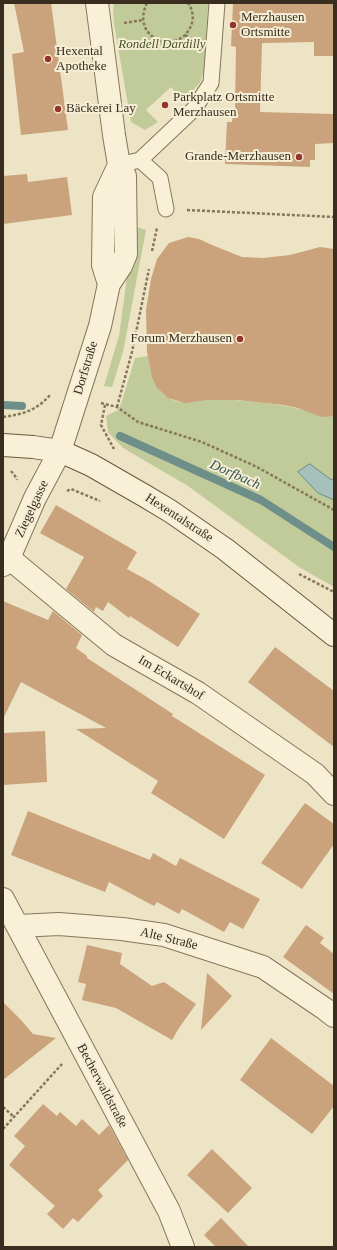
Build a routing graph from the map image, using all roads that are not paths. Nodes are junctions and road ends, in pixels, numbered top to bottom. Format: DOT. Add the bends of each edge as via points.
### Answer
graph roads {
  1 [pos="97,3"];
  2 [pos="217,3"];
  3 [pos="129,162"];
  4 [pos="166,209"];
  5 [pos="3,445"];
  6 [pos="60,451"];
  7 [pos="6,562"];
  8 [pos="334,635"];
  9 [pos="334,794"];
  10 [pos="3,899"];
  11 [pos="18,926"];
  12 [pos="334,1016"];
  13 [pos="183,1247"];
  1 -- 3 [label="street, Dorfstraße"];
  2 -- 3 [label="lane" via="211,83 194,109"];
  3 -- 4 [label="lane" via="160,178"];
  3 -- 6 [label="street, Dorfstraße" via="125,176 126,254 109,284 100,326"];
  5 -- 6 [label="street, Hexentalstraße"];
  6 -- 7 [label="street, Ziegelgasse"];
  6 -- 8 [label="street, Hexentalstraße" via="91,465 187,522"];
  7 -- 9 [label="street, Im Eckartshof" via="114,645 198,693 316,774"];
  10 -- 11 [label="street"];
  11 -- 12 [label="street, Alte Straße" via="59,924 122,928 164,935 263,967"];
  11 -- 13 [label="street, Becherwaldstraße" via="169,1211"];
}
